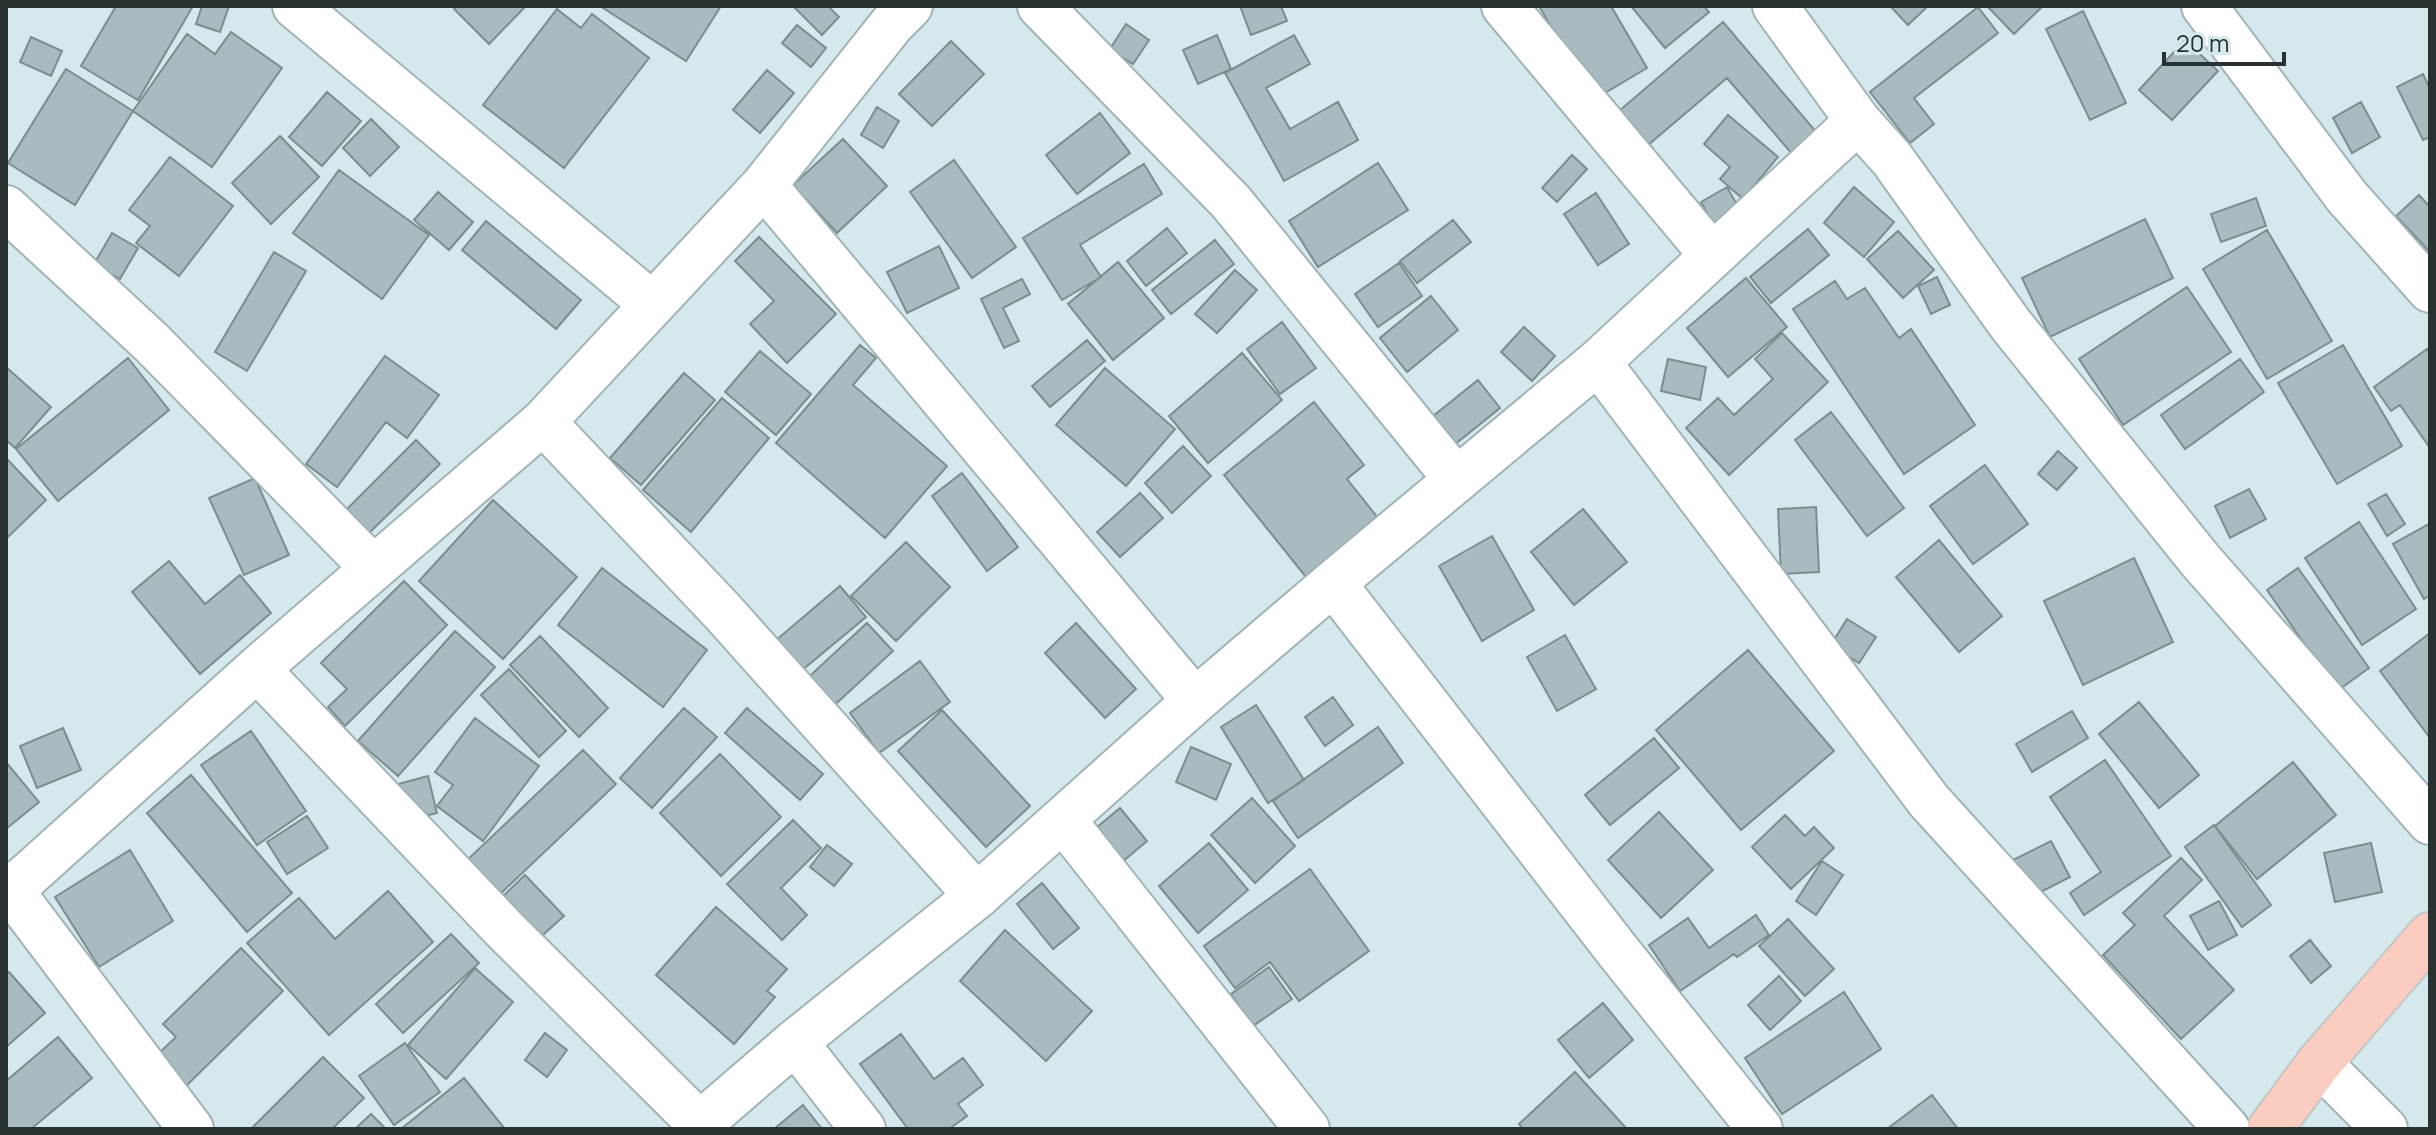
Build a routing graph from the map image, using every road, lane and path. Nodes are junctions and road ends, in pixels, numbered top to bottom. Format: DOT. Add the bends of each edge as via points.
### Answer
graph roads {
  1 [pos="295,6"];
  2 [pos="1040,6"];
  3 [pos="1504,6"];
  4 [pos="1775,6"];
  5 [pos="2204,6"];
  6 [pos="892,12"];
  7 [pos="1858,121"];
  8 [pos="764,185"];
  9 [pos="6,208"];
  10 [pos="1712,255"];
  11 [pos="2430,290"];
  12 [pos="652,304"];
  13 [pos="1598,362"];
  14 [pos="543,422"];
  15 [pos="1456,479"];
  16 [pos="373,568"];
  17 [pos="1333,583"];
  18 [pos="257,669"];
  19 [pos="1195,701"];
  20 [pos="1064,821"];
  21 [pos="2430,822"];
  22 [pos="8,890"];
  23 [pos="977,896"];
  24 [pos="2430,935"];
  25 [pos="795,1042"];
  26 [pos="2319,1063"];
  27 [pos="697,1127"];
  28 [pos="191,1129"];
  29 [pos="863,1129"];
  30 [pos="1307,1129"];
  31 [pos="1760,1129"];
  32 [pos="2227,1129"];
  33 [pos="2270,1129"];
  34 [pos="2385,1129"];
  1 -- 12 [label="street"];
  2 -- 15 [label="street" via="1231,202"];
  3 -- 10 [label="street"];
  4 -- 7 [label="street"];
  5 -- 11 [label="street" via="2347,197"];
  6 -- 8 [label="street"];
  7 -- 10 [label="street"];
  7 -- 21 [label="street" via="1892,159 2011,325 2190,548"];
  8 -- 12 [label="street"];
  8 -- 19 [label="street"];
  9 -- 16 [label="street" via="151,342"];
  10 -- 13 [label="street"];
  12 -- 14 [label="street"];
  13 -- 15 [label="street"];
  13 -- 32 [label="street" via="1929,801"];
  14 -- 16 [label="street"];
  14 -- 23 [label="street" via="722,611"];
  15 -- 17 [label="street"];
  16 -- 18 [label="street"];
  17 -- 19 [label="street"];
  17 -- 31 [label="street"];
  18 -- 22 [label="street"];
  18 -- 27 [label="street"];
  19 -- 20 [label="street"];
  20 -- 23 [label="street"];
  20 -- 30 [label="street"];
  22 -- 28 [label="street"];
  23 -- 25 [label="street"];
  24 -- 26 [label="main road"];
  25 -- 27 [label="street"];
  25 -- 29 [label="street"];
  26 -- 33 [label="main road"];
  26 -- 34 [label="street"];
}
